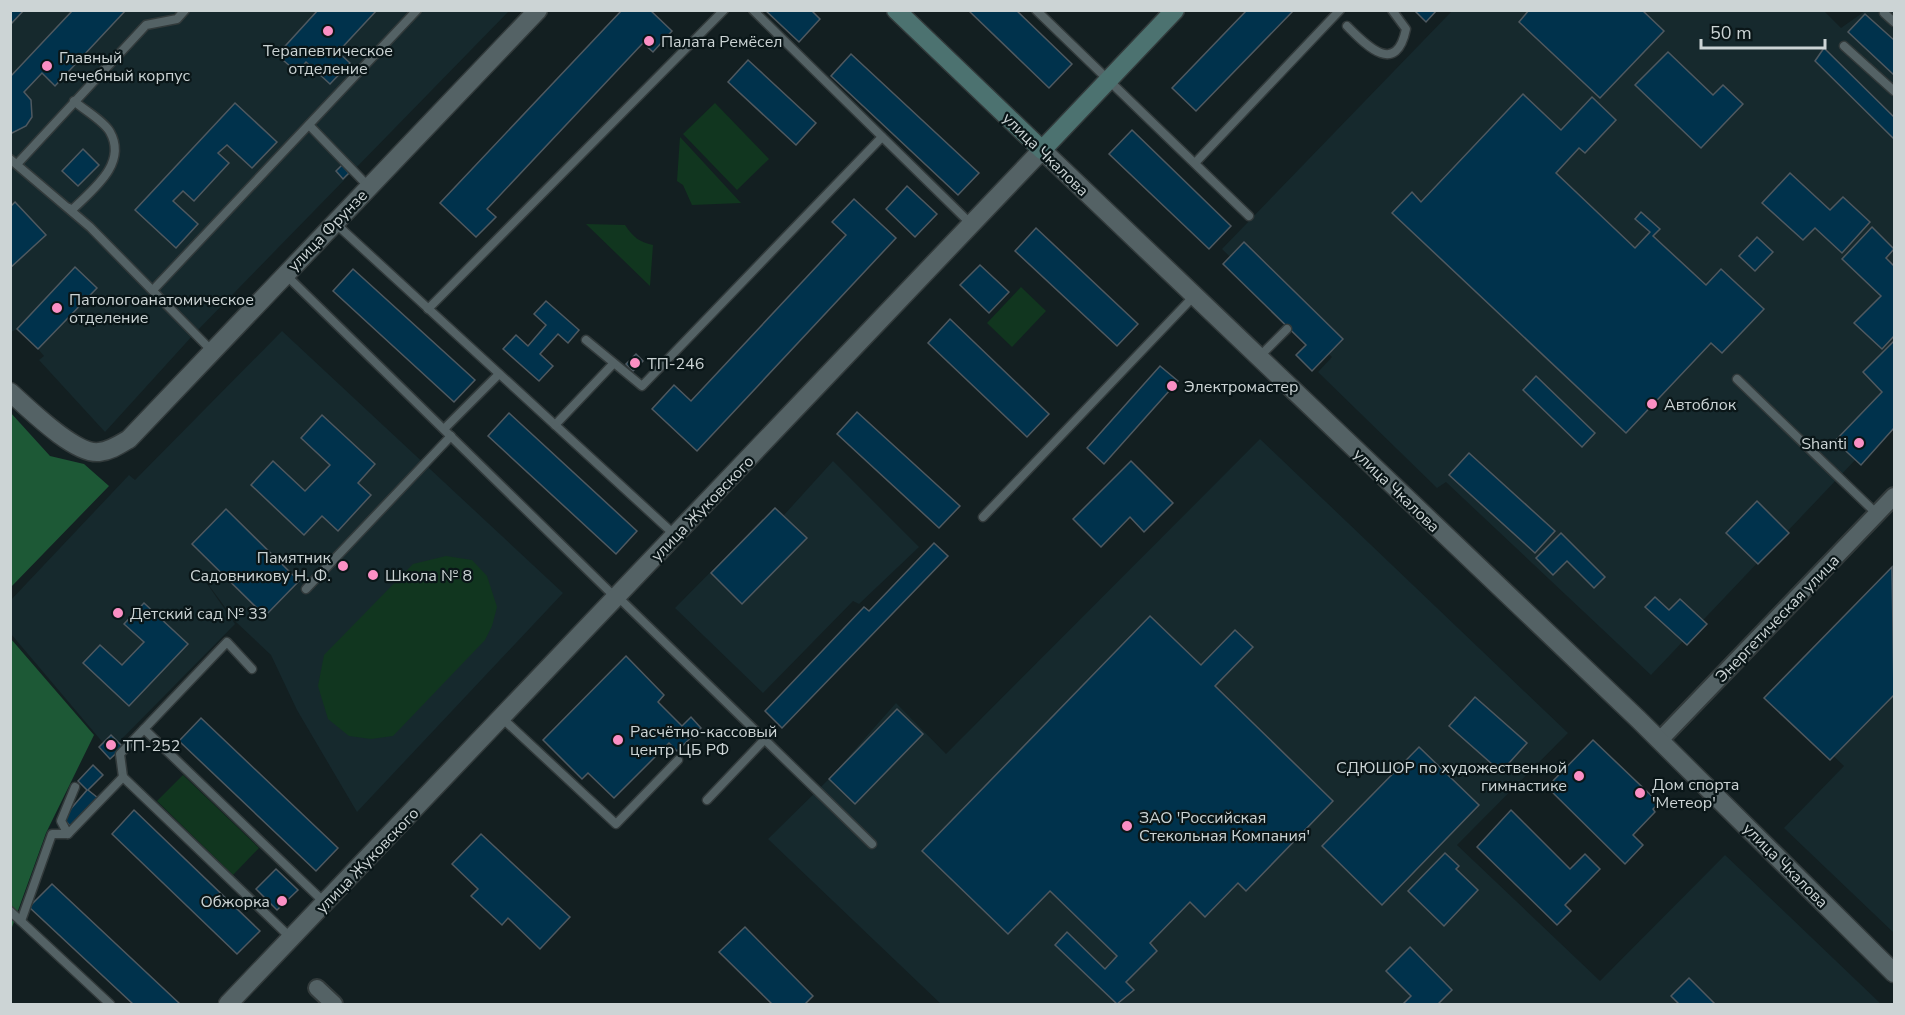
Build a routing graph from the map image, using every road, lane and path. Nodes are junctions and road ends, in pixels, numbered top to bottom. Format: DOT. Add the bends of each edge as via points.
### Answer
graph roads {
  1 [pos="185,10"];
  2 [pos="417,10"];
  3 [pos="538,10"];
  4 [pos="724,10"];
  5 [pos="753,10"];
  6 [pos="896,10"];
  7 [pos="1036,10"];
  8 [pos="1175,10"];
  9 [pos="1340,10"];
  10 [pos="1392,10"];
  11 [pos="1884,13"];
  12 [pos="1894,22"];
  13 [pos="1347,26"];
  14 [pos="1845,46"];
  15 [pos="1108,80"];
  16 [pos="1894,91"];
  17 [pos="74,102"];
  18 [pos="309,125"];
  19 [pos="882,137"];
  20 [pos="1042,150"];
  21 [pos="14,161"];
  22 [pos="1195,163"];
  23 [pos="369,187"];
  24 [pos="64,204"];
  25 [pos="1249,216"];
  26 [pos="335,222"];
  27 [pos="971,224"];
  28 [pos="285,274"];
  29 [pos="153,290"];
  30 [pos="1194,296"];
  31 [pos="428,309"];
  32 [pos="1287,329"];
  33 [pos="586,340"];
  34 [pos="212,351"];
  35 [pos="1259,357"];
  36 [pos="613,364"];
  37 [pos="499,374"];
  38 [pos="1737,379"];
  39 [pos="10,392"];
  40 [pos="555,425"];
  41 [pos="448,432"];
  42 [pos="1888,508"];
  43 [pos="983,518"];
  44 [pos="676,536"];
  45 [pos="306,589"];
  46 [pos="617,597"];
  47 [pos="252,669"];
  48 [pos="502,718"];
  49 [pos="144,729"];
  50 [pos="765,740"];
  51 [pos="1660,740"];
  52 [pos="678,760"];
  53 [pos="123,777"];
  54 [pos="75,787"];
  55 [pos="706,800"];
  56 [pos="68,834"];
  57 [pos="872,844"];
  58 [pos="325,903"];
  59 [pos="10,911"];
  60 [pos="21,921"];
  61 [pos="291,938"];
  62 [pos="1894,973"];
  63 [pos="317,988"];
  64 [pos="110,1005"];
  65 [pos="228,1005"];
  66 [pos="334,1005"];
  1 -- 17 [label="lane" via="177,19 146,25"];
  2 -- 18 [label="lane"];
  3 -- 23 [label="street, улица Фрунзе"];
  4 -- 31 [label="lane"];
  5 -- 19 [label="lane"];
  6 -- 20 [label="main road, улица Чкалова"];
  7 -- 15 [label="lane"];
  8 -- 15 [label="main road, улица Жуковского"];
  9 -- 22 [label="lane"];
  10 -- 13 [label="lane" via="1406,29 1400,46 1392,52 1374,52"];
  11 -- 12 [label="lane"];
  14 -- 16 [label="lane"];
  15 -- 20 [label="main road, улица Жуковского"];
  15 -- 22 [label="lane"];
  17 -- 21 [label="lane"];
  17 -- 24 [label="lane" via="110,131 114,160 110,170 72,210"];
  18 -- 23 [label="lane"];
  18 -- 29 [label="lane"];
  19 -- 27 [label="lane"];
  19 -- 36 [label="lane" via="642,386"];
  20 -- 27 [label="street, улица Жуковского"];
  20 -- 30 [label="street, улица Чкалова"];
  21 -- 24 [label="lane"];
  22 -- 25 [label="lane"];
  23 -- 26 [label="street, улица Фрунзе"];
  24 -- 29 [label="lane"];
  26 -- 28 [label="street, улица Фрунзе"];
  26 -- 31 [label="lane"];
  27 -- 44 [label="street, улица Жуковского"];
  28 -- 34 [label="street, улица Фрунзе"];
  28 -- 41 [label="lane"];
  29 -- 34 [label="lane"];
  30 -- 35 [label="street, улица Чкалова"];
  30 -- 43 [label="lane"];
  31 -- 37 [label="lane"];
  32 -- 35 [label="lane"];
  33 -- 36 [label="lane"];
  34 -- 39 [label="street, улица Фрунзе" via="129,440 96,453 81,448 46,424"];
  35 -- 51 [label="street, улица Чкалова"];
  36 -- 40 [label="lane"];
  37 -- 40 [label="lane"];
  37 -- 41 [label="lane"];
  38 -- 42 [label="lane"];
  40 -- 44 [label="lane"];
  41 -- 45 [label="lane"];
  41 -- 46 [label="lane"];
  42 -- 51 [label="street, Энергетическая улица"];
  44 -- 46 [label="street, улица Жуковского"];
  46 -- 48 [label="street, улица Жуковского"];
  46 -- 50 [label="lane"];
  47 -- 49 [label="lane" via="226,642"];
  48 -- 52 [label="lane" via="616,824"];
  48 -- 58 [label="street, улица Жуковского"];
  49 -- 53 [label="lane" via="120,754"];
  49 -- 58 [label="lane"];
  50 -- 55 [label="lane"];
  50 -- 57 [label="lane"];
  51 -- 62 [label="street, улица Чкалова"];
  53 -- 56 [label="lane"];
  53 -- 61 [label="lane"];
  54 -- 56 [label="lane" via="61,821"];
  56 -- 60 [label="lane" via="52,834"];
  58 -- 61 [label="street, улица Жуковского"];
  59 -- 60 [label="lane"];
  60 -- 64 [label="lane"];
  61 -- 65 [label="street, улица Жуковского"];
  63 -- 66 [label="street"];
}
